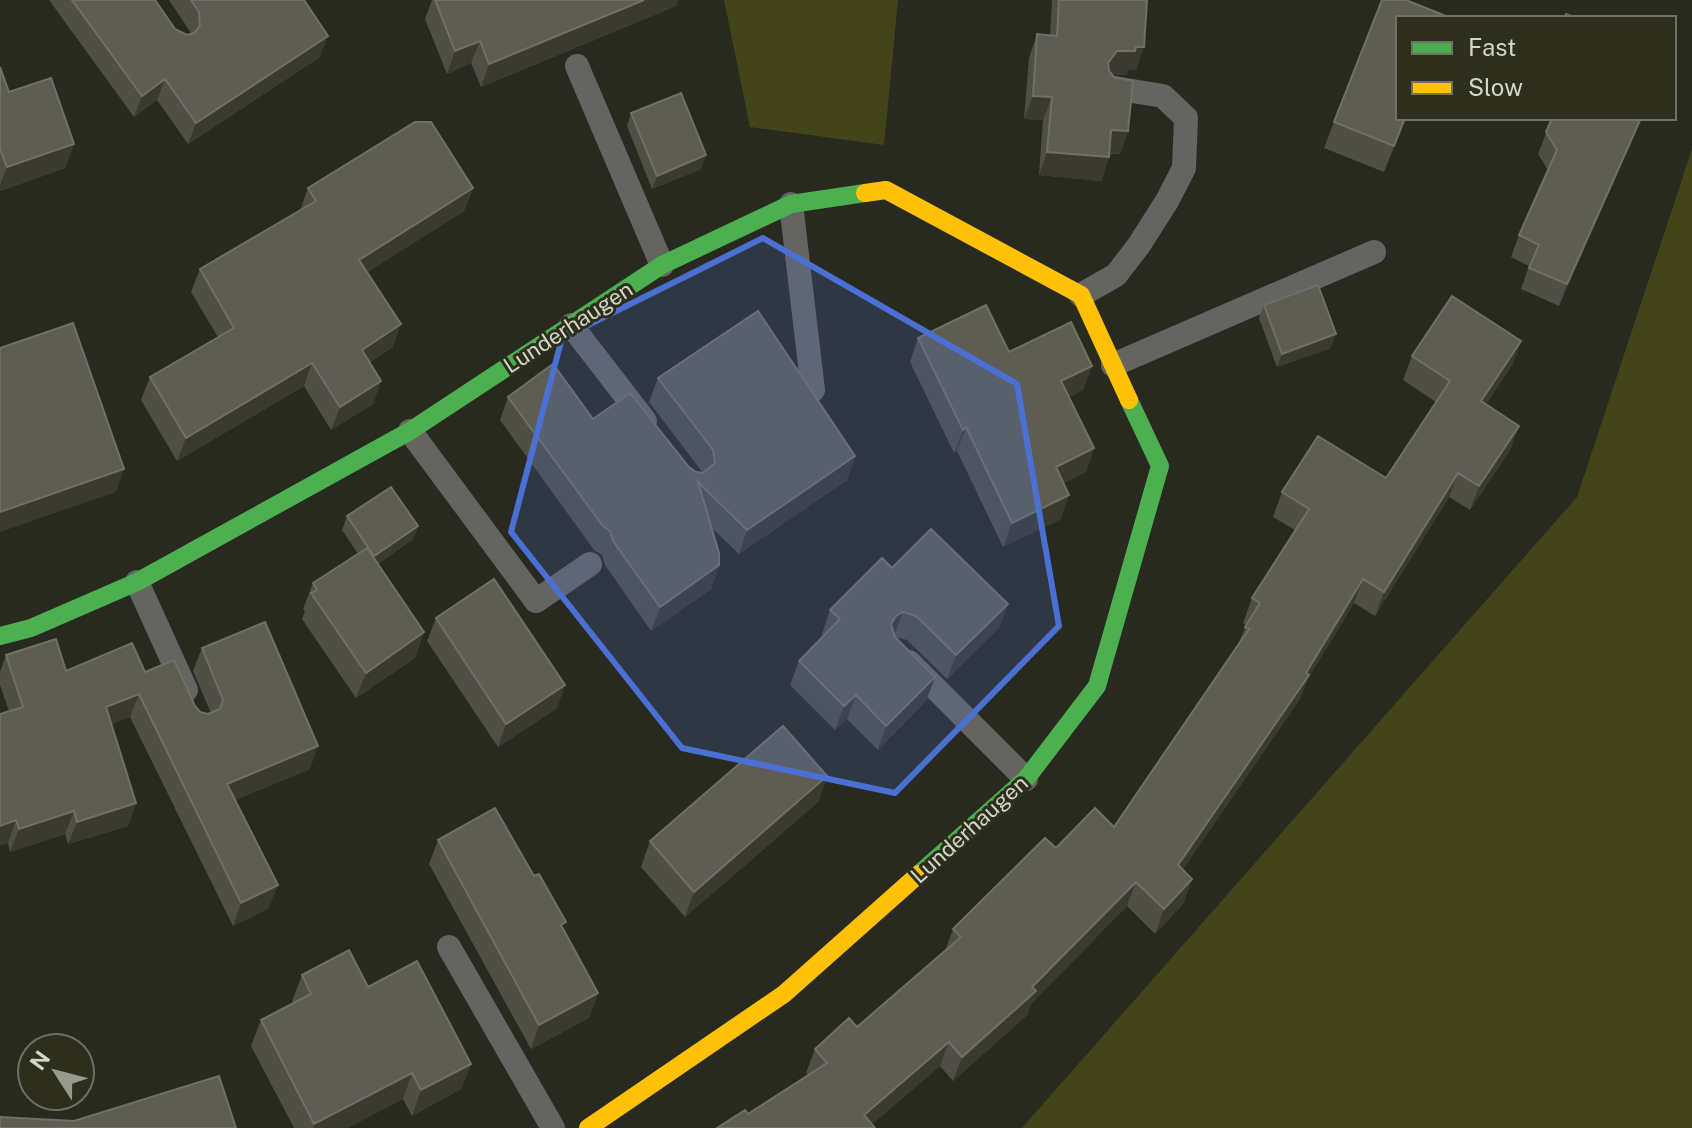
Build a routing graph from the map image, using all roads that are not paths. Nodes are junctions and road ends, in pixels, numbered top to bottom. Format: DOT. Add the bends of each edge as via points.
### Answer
graph roads {
  1 [pos="577,66"];
  2 [pos="1114,88"];
  3 [pos="791,204"];
  4 [pos="1374,252"];
  5 [pos="662,265"];
  6 [pos="1081,295"];
  7 [pos="571,325"];
  8 [pos="1113,365"];
  9 [pos="813,390"];
  10 [pos="410,431"];
  11 [pos="655,434"];
  12 [pos="590,564"];
  13 [pos="137,582"];
  14 [pos="0,636"];
  15 [pos="897,651"];
  16 [pos="194,708"];
  17 [pos="1026,779"];
  18 [pos="449,947"];
  19 [pos="553,1128"];
  20 [pos="588,1128"];
  1 -- 5 [label="lane"];
  2 -- 6 [label="lane" via="1163,96 1186,118 1184,168 1116,275"];
  3 -- 5 [label="street, Lunderhaugen"];
  3 -- 6 [label="street, Lunderhaugen" via="886,190"];
  3 -- 9 [label="lane"];
  4 -- 8 [label="lane"];
  5 -- 7 [label="street, Lunderhaugen"];
  6 -- 8 [label="street, Lunderhaugen"];
  7 -- 10 [label="street, Lunderhaugen"];
  7 -- 11 [label="lane"];
  8 -- 17 [label="street, Lunderhaugen" via="1160,466 1097,686"];
  10 -- 12 [label="lane" via="536,601"];
  10 -- 13 [label="street, Lunderhaugen"];
  13 -- 14 [label="street, Lunderhaugen"];
  13 -- 16 [label="lane"];
  15 -- 17 [label="lane"];
  17 -- 20 [label="street, Lunderhaugen" via="784,994"];
  18 -- 19 [label="lane"];
}
